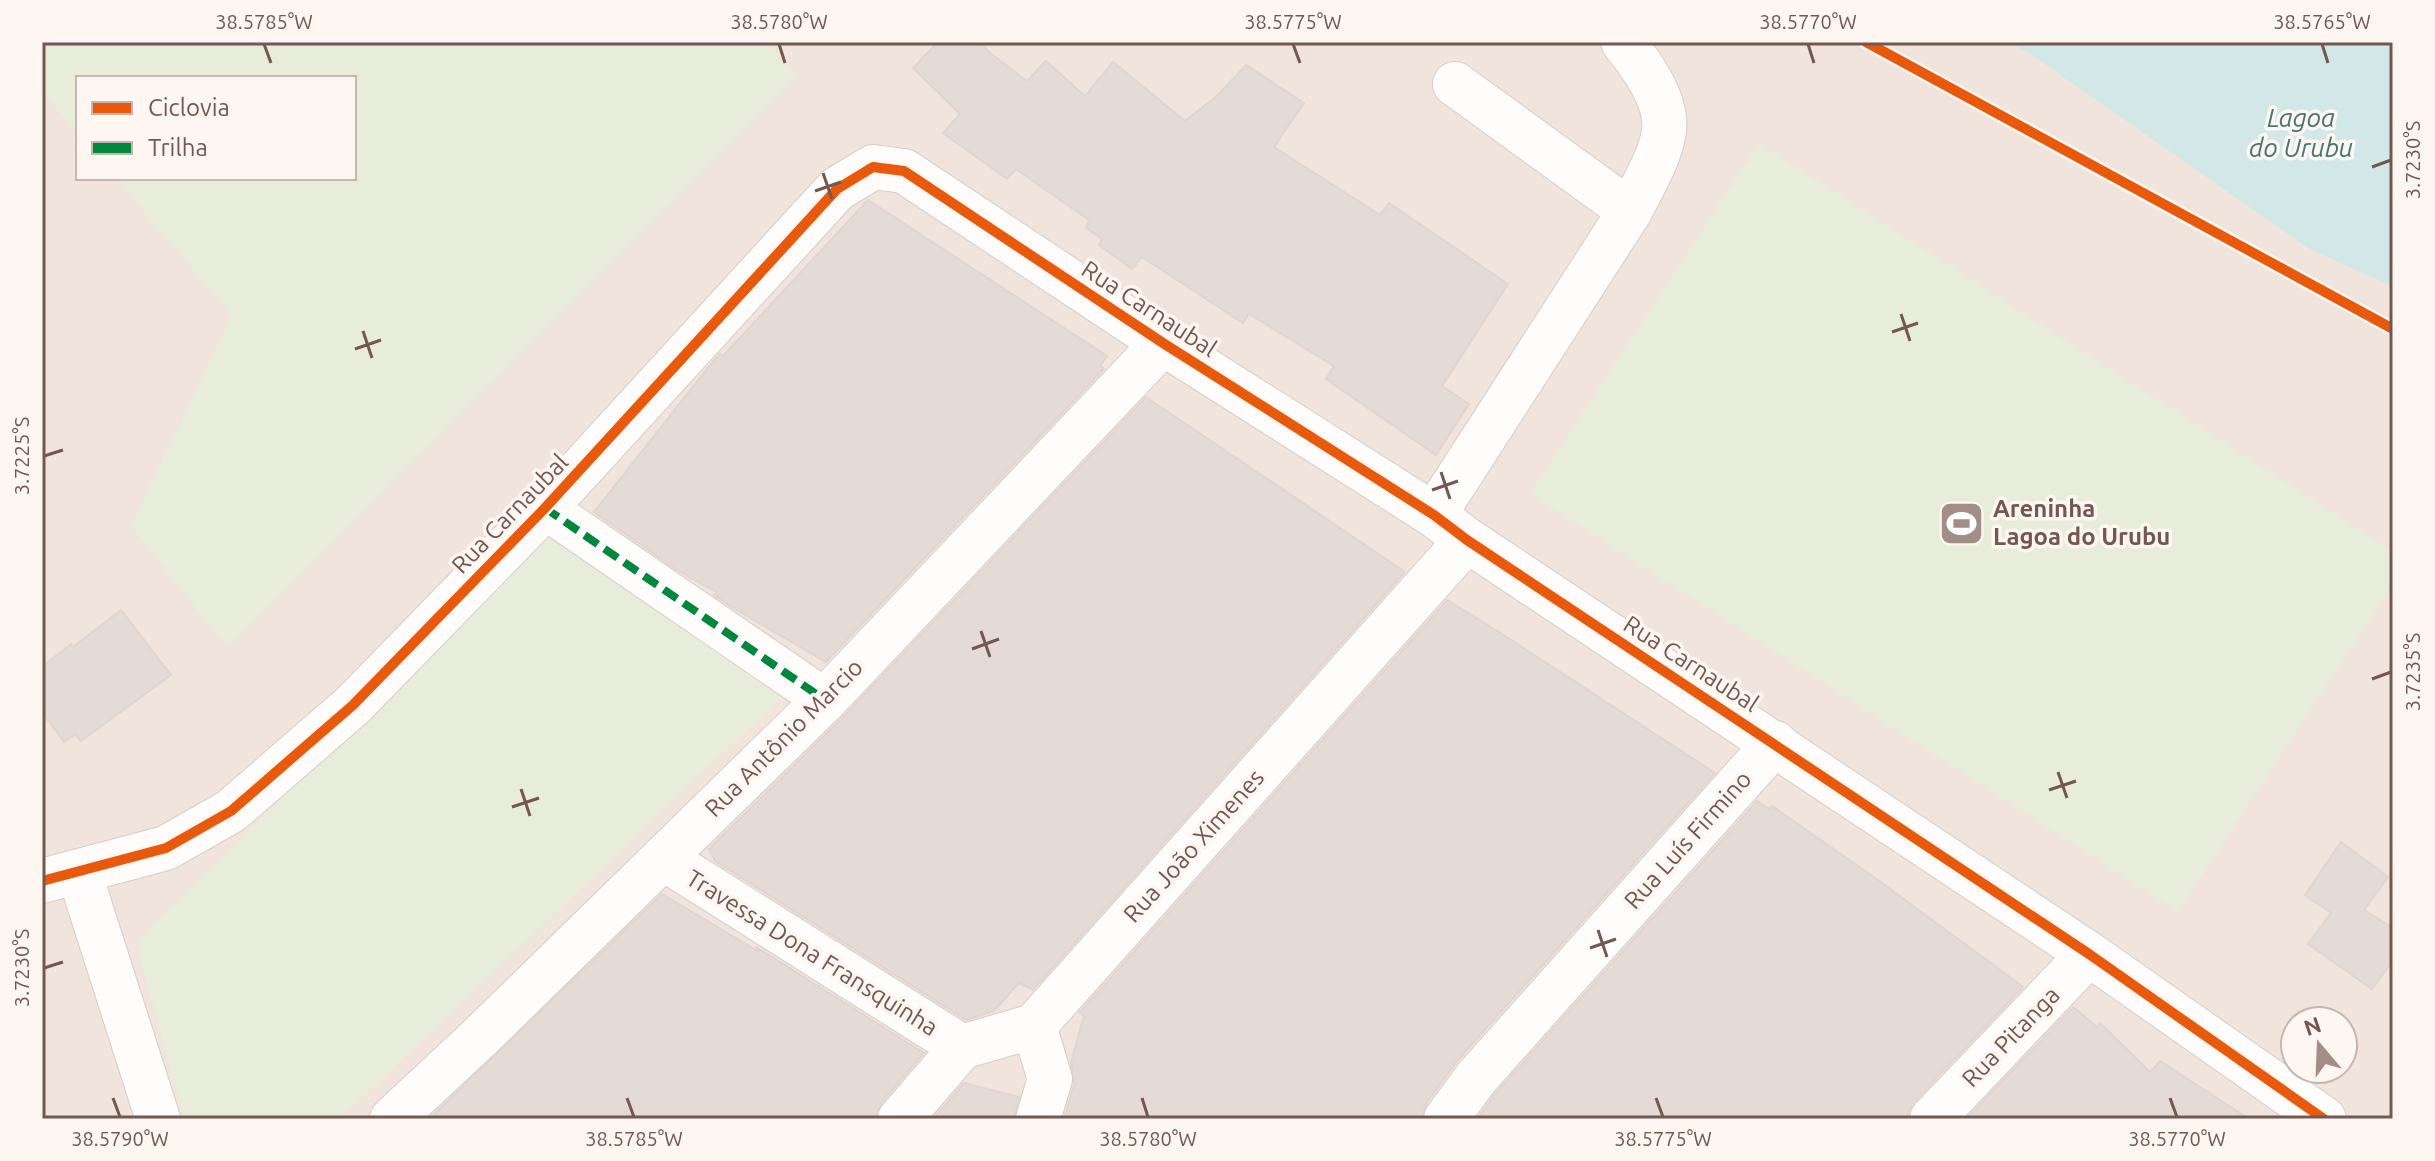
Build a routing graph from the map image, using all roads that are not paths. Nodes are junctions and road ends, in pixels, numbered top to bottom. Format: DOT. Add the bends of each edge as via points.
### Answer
graph roads {
  1 [pos="1623,42"];
  2 [pos="1455,84"];
  3 [pos="1630,211"];
  4 [pos="1163,343"];
  5 [pos="545,508"];
  6 [pos="1450,527"];
  7 [pos="825,700"];
  8 [pos="1775,743"];
  9 [pos="663,858"];
  10 [pos="61,876"];
  11 [pos="2089,954"];
  12 [pos="1034,1026"];
  13 [pos="962,1047"];
  14 [pos="158,1119"];
  15 [pos="392,1119"];
  16 [pos="900,1119"];
  17 [pos="1038,1119"];
  18 [pos="1446,1119"];
  19 [pos="1932,1119"];
  20 [pos="2324,1119"];
  1 -- 3 [label="street, Rua João Ximenes" via="1658,94 1664,130 1650,174"];
  2 -- 3 [label="street"];
  3 -- 6 [label="street, Rua João Ximenes"];
  4 -- 5 [label="street, Rua Carnaubal" via="904,171 873,167 837,189"];
  4 -- 6 [label="street, Rua Carnaubal"];
  4 -- 7 [label="street, Rua Antônio Marcio"];
  5 -- 7 [label="street"];
  5 -- 10 [label="street, Rua Carnaubal" via="353,705 231,811 166,848"];
  6 -- 8 [label="street, Rua Carnaubal"];
  6 -- 12 [label="street, Rua João Ximenes"];
  7 -- 9 [label="street, Rua Antônio Marcio"];
  8 -- 11 [label="street, Rua Carnaubal"];
  8 -- 18 [label="street, Rua Luís Firmino" via="1476,1078"];
  9 -- 13 [label="street, Travessa Dona Fransquinha"];
  9 -- 15 [label="street, Rua Antônio Marcio"];
  10 -- 14 [label="street"];
  11 -- 19 [label="street, Rua Pitanga"];
  11 -- 20 [label="street, Rua Carnaubal"];
  12 -- 13 [label="street"];
  12 -- 17 [label="street" via="1050,1079"];
  13 -- 16 [label="street"];
}
